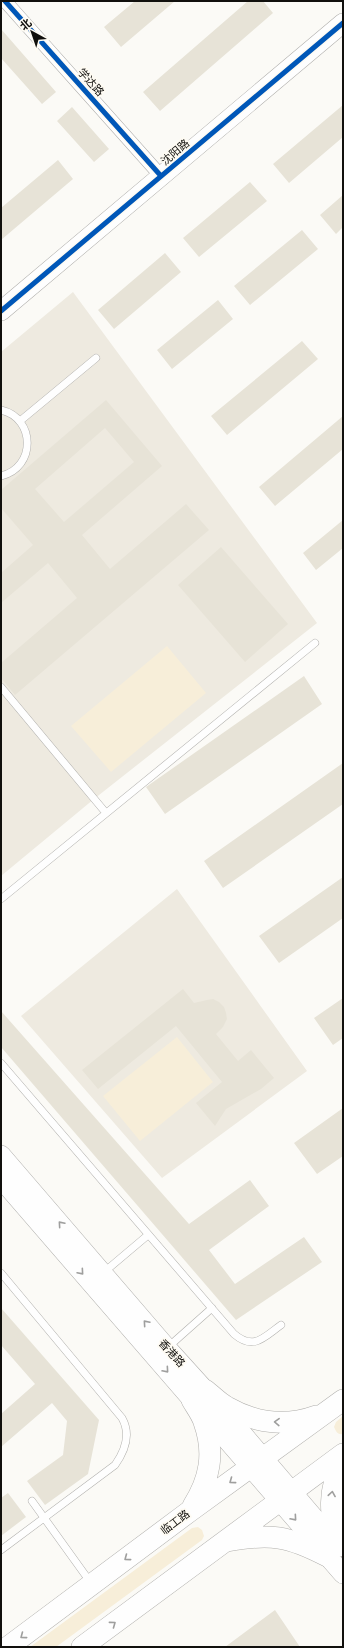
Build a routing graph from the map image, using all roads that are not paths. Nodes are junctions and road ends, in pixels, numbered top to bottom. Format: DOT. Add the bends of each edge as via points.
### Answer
graph roads {
  1 [pos="5,1"];
  2 [pos="343,22"];
  3 [pos="161,176"];
  4 [pos="1,311"];
  5 [pos="96,358"];
  6 [pos="1,410"];
  7 [pos="20,421"];
  8 [pos="1,476"];
  9 [pos="315,643"];
  10 [pos="1,687"];
  11 [pos="106,814"];
  12 [pos="1,899"];
  13 [pos="1,1063"];
  14 [pos="1,1155"];
  15 [pos="1,1178"];
  16 [pos="148,1235"];
  17 [pos="1,1273"];
  18 [pos="103,1273"];
  19 [pos="212,1308"];
  20 [pos="281,1324"];
  21 [pos="167,1348"];
  22 [pos="198,1395"];
  23 [pos="336,1406"];
  24 [pos="343,1454"];
  25 [pos="343,1460"];
  26 [pos="257,1462"];
  27 [pos="286,1496"];
  28 [pos="32,1501"];
  29 [pos="190,1510"];
  30 [pos="44,1518"];
  31 [pos="225,1542"];
  32 [pos="1,1550"];
  33 [pos="336,1551"];
  34 [pos="343,1574"];
  35 [pos="92,1585"];
  36 [pos="8,1647"];
  37 [pos="82,1647"];
  1 -- 3 [label="street, 学达路"];
  2 -- 3 [label="main road, 沈阳路"];
  3 -- 4 [label="main road, 沈阳路"];
  5 -- 7 [label="lane"];
  6 -- 7 [label="lane"];
  7 -- 8 [label="lane" via="28,438 25,457 12,472"];
  9 -- 11 [label="lane"];
  10 -- 11 [label="lane"];
  11 -- 12 [label="lane"];
  13 -- 16 [label="lane"];
  18 -- 14 [label="main road, 香港路, one-way"];
  15 -- 22 [label="main road, 香港路, one-way"];
  16 -- 18 [label="lane"];
  16 -- 19 [label="lane"];
  17 -- 30 [label="lane" via="122,1418 125,1427 125,1448 115,1465"];
  21 -- 18 [label="main road, 香港路, one-way"];
  19 -- 20 [label="lane" via="239,1339 252,1343 259,1342"];
  19 -- 21 [label="lane"];
  21 -- 22 [label="main road, 香港路"];
  23 -- 22 [label="main road, one-way" via="303,1421 276,1423 250,1418"];
  22 -- 26 [label="main road, 香港路"];
  22 -- 29 [label="main road" via="210,1444 209,1467 203,1490"];
  23 -- 26 [label="main road, 临工路"];
  24 -- 27 [label="main road"];
  33 -- 25 [label="main road, one-way" via="331,1497 337,1472"];
  26 -- 27 [label="main road, 香港路"];
  26 -- 29 [label="main road, 临工路, one-way"];
  27 -- 31 [label="main road"];
  27 -- 33 [label="main road, 香港路"];
  28 -- 30 [label="lane"];
  29 -- 35 [label="main road, 临工路, one-way"];
  30 -- 32 [label="lane"];
  30 -- 35 [label="lane"];
  31 -- 33 [label="main road" via="251,1536 278,1537"];
  37 -- 31 [label="main road, one-way"];
  33 -- 34 [label="main road, 香港路"];
  35 -- 36 [label="main road, 临工路, one-way"];
}
